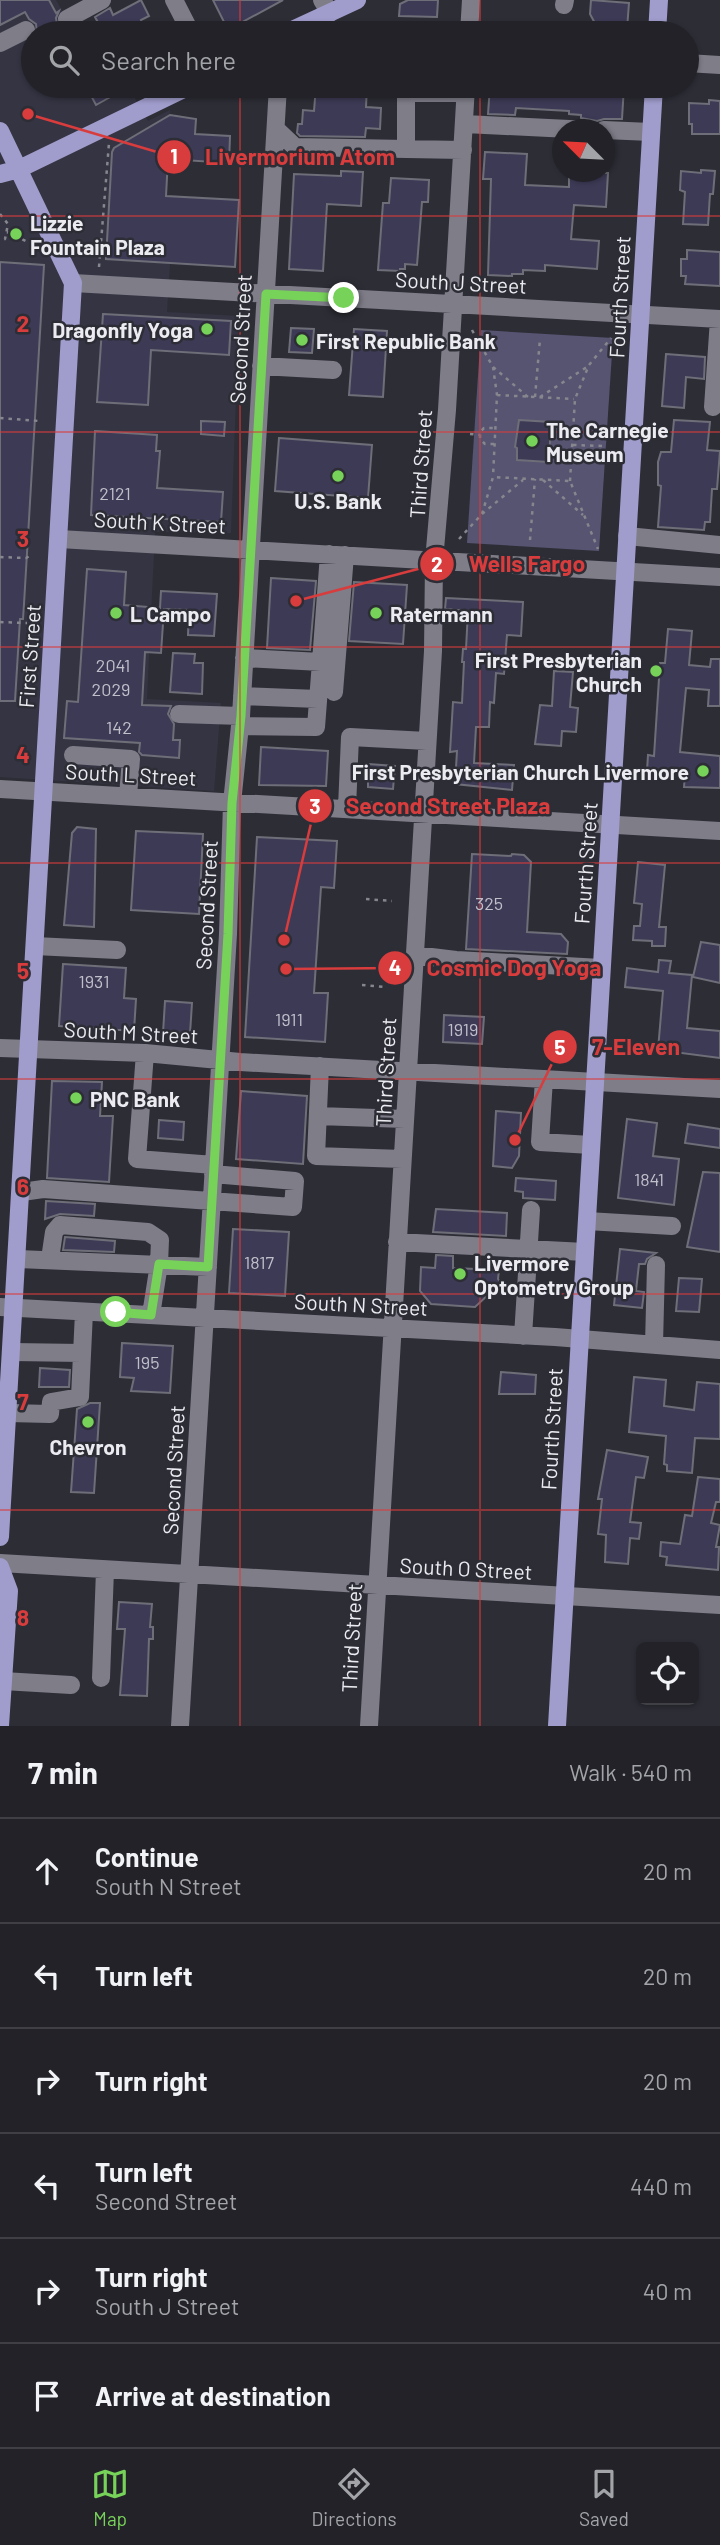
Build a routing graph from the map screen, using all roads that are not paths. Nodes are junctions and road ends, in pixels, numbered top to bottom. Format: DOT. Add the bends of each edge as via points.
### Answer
graph roads {
  1 [pos="102,0"];
  2 [pos="174,0"];
  3 [pos="357,0"];
  4 [pos="471,0"];
  5 [pos="659,0"];
  6 [pos="326,6"];
  7 [pos="67,19"];
  8 [pos="185,21"];
  9 [pos="304,21"];
  10 [pos="470,21"];
  11 [pos="658,21"];
  12 [pos="21,32"];
  13 [pos="0,43"];
  14 [pos="699,64"];
  15 [pos="720,65"];
  16 [pos="165,98"];
  17 [pos="277,98"];
  18 [pos="406,98"];
  19 [pos="466,98"];
  20 [pos="653,98"];
  21 [pos="465,124"];
  22 [pos="552,128"];
  23 [pos="276,129"];
  24 [pos="615,130"];
  25 [pos="0,131"];
  26 [pos="651,132"];
  27 [pos="406,149"];
  28 [pos="463,149"];
  29 [pos="19,169"];
  30 [pos="0,174"];
  31 [pos="74,283"];
  32 [pos="266,294"];
  33 [pos="453,304"];
  34 [pos="640,315"];
  35 [pos="720,319"];
  36 [pos="261,366"];
  37 [pos="333,370"];
  38 [pos="713,407"];
  39 [pos="627,536"];
  40 [pos="59,538"];
  41 [pos="720,545"];
  42 [pos="251,550"];
  43 [pos="337,554"];
  44 [pos="434,561"];
  45 [pos="625,571"];
  46 [pos="720,577"];
  47 [pos="244,658"];
  48 [pos="321,662"];
  49 [pos="326,695"];
  50 [pos="242,696"];
  51 [pos="179,714"];
  52 [pos="240,721"];
  53 [pos="427,741"];
  54 [pos="72,755"];
  55 [pos="0,789"];
  56 [pos="43,791"];
  57 [pos="128,796"];
  58 [pos="232,803"];
  59 [pos="346,808"];
  60 [pos="423,813"];
  61 [pos="610,823"];
  62 [pos="720,831"];
  63 [pos="35,946"];
  64 [pos="117,950"];
  65 [pos="415,955"];
  66 [pos="601,968"];
  67 [pos="0,1048"];
  68 [pos="30,1050"];
  69 [pos="145,1054"];
  70 [pos="220,1060"];
  71 [pos="320,1066"];
  72 [pos="407,1071"];
  73 [pos="544,1079"];
  74 [pos="595,1082"];
  75 [pos="720,1089"];
  76 [pos="318,1116"];
  77 [pos="405,1119"];
  78 [pos="591,1145"];
  79 [pos="402,1159"];
  80 [pos="214,1170"];
  81 [pos="22,1192"];
  82 [pos="212,1200"];
  83 [pos="531,1210"];
  84 [pos="587,1221"];
  85 [pos="673,1226"];
  86 [pos="397,1242"];
  87 [pos="528,1249"];
  88 [pos="584,1252"];
  89 [pos="18,1259"];
  90 [pos="50,1259"];
  91 [pos="159,1264"];
  92 [pos="656,1265"];
  93 [pos="208,1267"];
  94 [pos="7,1307"];
  95 [pos="84,1312"];
  96 [pos="151,1315"];
  97 [pos="205,1318"];
  98 [pos="392,1328"];
  99 [pos="523,1336"];
  100 [pos="580,1339"];
  101 [pos="653,1345"];
  102 [pos="720,1350"];
  103 [pos="12,1352"];
  104 [pos="82,1353"];
  105 [pos="8,1413"];
  106 [pos="0,1537"];
  107 [pos="0,1565"];
  108 [pos="105,1570"];
  109 [pos="190,1575"];
  110 [pos="377,1585"];
  111 [pos="564,1596"];
  112 [pos="720,1605"];
  113 [pos="101,1678"];
  114 [pos="3,1681"];
  115 [pos="71,1685"];
  116 [pos="1,1726"];
  117 [pos="180,1726"];
  118 [pos="369,1726"];
  119 [pos="557,1726"];
  1 -- 7 [label="street"];
  2 -- 8 [label="street"];
  3 -- 6 [label="main road"];
  4 -- 10 [label="street"];
  5 -- 11 [label="main road"];
  6 -- 9 [label="main road"];
  12 -- 13 [label="street"];
  14 -- 15 [label="street"];
  16 -- 29 [label="main road"];
  17 -- 23 [label="street, Second Street"];
  18 -- 27 [label="street"];
  19 -- 21 [label="street, Third Street"];
  20 -- 26 [label="main road, Fourth Street"];
  21 -- 22 [label="street"];
  21 -- 28 [label="street, Third Street"];
  23 -- 27 [label="street" via="295,146"];
  23 -- 32 [label="street, Second Street"];
  24 -- 26 [label="street"];
  25 -- 29 [label="main road, First Street"];
  26 -- 34 [label="main road, Fourth Street"];
  27 -- 28 [label="street"];
  28 -- 33 [label="street, Third Street"];
  29 -- 30 [label="main road"];
  29 -- 31 [label="main road, First Street"];
  31 -- 32 [label="street, South J Street"];
  31 -- 40 [label="main road, First Street"];
  32 -- 33 [label="street, South J Street"];
  32 -- 36 [label="street, Second Street"];
  33 -- 34 [label="street, South J Street"];
  33 -- 44 [label="street, Third Street"];
  34 -- 35 [label="street, South J Street"];
  34 -- 39 [label="main road, Fourth Street"];
  35 -- 38 [label="street"];
  36 -- 37 [label="street"];
  36 -- 42 [label="street, Second Street"];
  39 -- 41 [label="street"];
  39 -- 45 [label="main road, Fourth Street"];
  40 -- 42 [label="street, South K Street"];
  40 -- 56 [label="main road, First Street"];
  42 -- 43 [label="street, South K Street"];
  42 -- 47 [label="street, Second Street"];
  43 -- 44 [label="street, South K Street"];
  43 -- 48 [label="street"];
  43 -- 49 [label="street" via="339,644"];
  44 -- 45 [label="street, South K Street"];
  44 -- 53 [label="street, Third Street"];
  45 -- 46 [label="street, South K Street"];
  45 -- 61 [label="main road, Fourth Street"];
  47 -- 48 [label="street"];
  47 -- 50 [label="street, Second Street"];
  48 -- 49 [label="street"];
  49 -- 50 [label="street"];
  49 -- 52 [label="street" via="316,727"];
  50 -- 52 [label="street, Second Street"];
  51 -- 52 [label="street"];
  52 -- 58 [label="street, Second Street"];
  53 -- 59 [label="street" via="351,737"];
  53 -- 60 [label="street, Third Street"];
  54 -- 57 [label="street" via="131,759"];
  55 -- 56 [label="street, South L Street"];
  56 -- 57 [label="street, South L Street"];
  56 -- 63 [label="main road, First Street"];
  57 -- 58 [label="street, South L Street"];
  58 -- 59 [label="street, South L Street"];
  58 -- 70 [label="street, Second Street"];
  59 -- 60 [label="street, South L Street"];
  60 -- 61 [label="street, South L Street"];
  60 -- 65 [label="street, Third Street"];
  61 -- 62 [label="street, South L Street"];
  61 -- 66 [label="main road, Fourth Street"];
  63 -- 64 [label="street"];
  63 -- 68 [label="main road, First Street"];
  65 -- 66 [label="street"];
  65 -- 72 [label="street, Third Street"];
  66 -- 74 [label="main road, Fourth Street"];
  67 -- 68 [label="street, South M Street"];
  68 -- 69 [label="street, South M Street"];
  68 -- 81 [label="main road, First Street"];
  69 -- 70 [label="street, South M Street"];
  69 -- 80 [label="street" via="137,1159"];
  70 -- 71 [label="street, South M Street"];
  70 -- 80 [label="street, Second Street"];
  71 -- 72 [label="street, South M Street"];
  71 -- 76 [label="street"];
  72 -- 73 [label="street, South M Street"];
  72 -- 77 [label="street, Third Street"];
  73 -- 74 [label="street, South M Street"];
  73 -- 78 [label="street" via="540,1142"];
  74 -- 75 [label="street, South M Street"];
  74 -- 78 [label="main road, Fourth Street"];
  76 -- 77 [label="street"];
  76 -- 79 [label="street" via="316,1156"];
  77 -- 79 [label="street, Third Street"];
  78 -- 84 [label="main road, Fourth Street"];
  79 -- 86 [label="street, Third Street"];
  80 -- 82 [label="street, Second Street"];
  80 -- 82 [label="street" via="295,1181 293,1207"];
  81 -- 82 [label="street" via="43,1189"];
  81 -- 89 [label="main road, First Street"];
  82 -- 93 [label="street, Second Street"];
  83 -- 87 [label="street"];
  84 -- 85 [label="street"];
  84 -- 88 [label="main road, Fourth Street"];
  86 -- 87 [label="street"];
  86 -- 98 [label="street, Third Street"];
  87 -- 88 [label="street"];
  87 -- 99 [label="street"];
  88 -- 100 [label="main road, Fourth Street"];
  89 -- 90 [label="street"];
  89 -- 94 [label="main road, First Street"];
  90 -- 91 [label="street"];
  90 -- 91 [label="street" via="54,1232 60,1225 148,1232 160,1240"];
  91 -- 93 [label="street"];
  91 -- 96 [label="street"];
  92 -- 101 [label="street"];
  93 -- 97 [label="street, Second Street"];
  94 -- 95 [label="street, South N Street"];
  94 -- 103 [label="main road, First Street"];
  95 -- 96 [label="street, South N Street"];
  95 -- 104 [label="street"];
  96 -- 97 [label="street, South N Street"];
  97 -- 98 [label="street, South N Street"];
  97 -- 109 [label="street, Second Street"];
  98 -- 99 [label="street, South N Street"];
  98 -- 110 [label="street, Third Street"];
  99 -- 100 [label="street, South N Street"];
  100 -- 101 [label="street, South N Street"];
  100 -- 111 [label="main road, Fourth Street"];
  101 -- 102 [label="street, South N Street"];
  103 -- 104 [label="street"];
  103 -- 105 [label="main road, First Street"];
  104 -- 105 [label="street" via="80,1396 51,1402 50,1414"];
  105 -- 106 [label="main road, First Street"];
  107 -- 108 [label="street, South O Street"];
  107 -- 114 [label="main road" via="9,1591"];
  108 -- 109 [label="street, South O Street"];
  108 -- 113 [label="street"];
  109 -- 110 [label="street, South O Street"];
  109 -- 117 [label="street, Second Street"];
  110 -- 111 [label="street, South O Street"];
  110 -- 118 [label="street, Third Street"];
  111 -- 112 [label="street, South O Street"];
  111 -- 119 [label="main road, Fourth Street"];
  114 -- 115 [label="street"];
  114 -- 116 [label="main road"];
}
